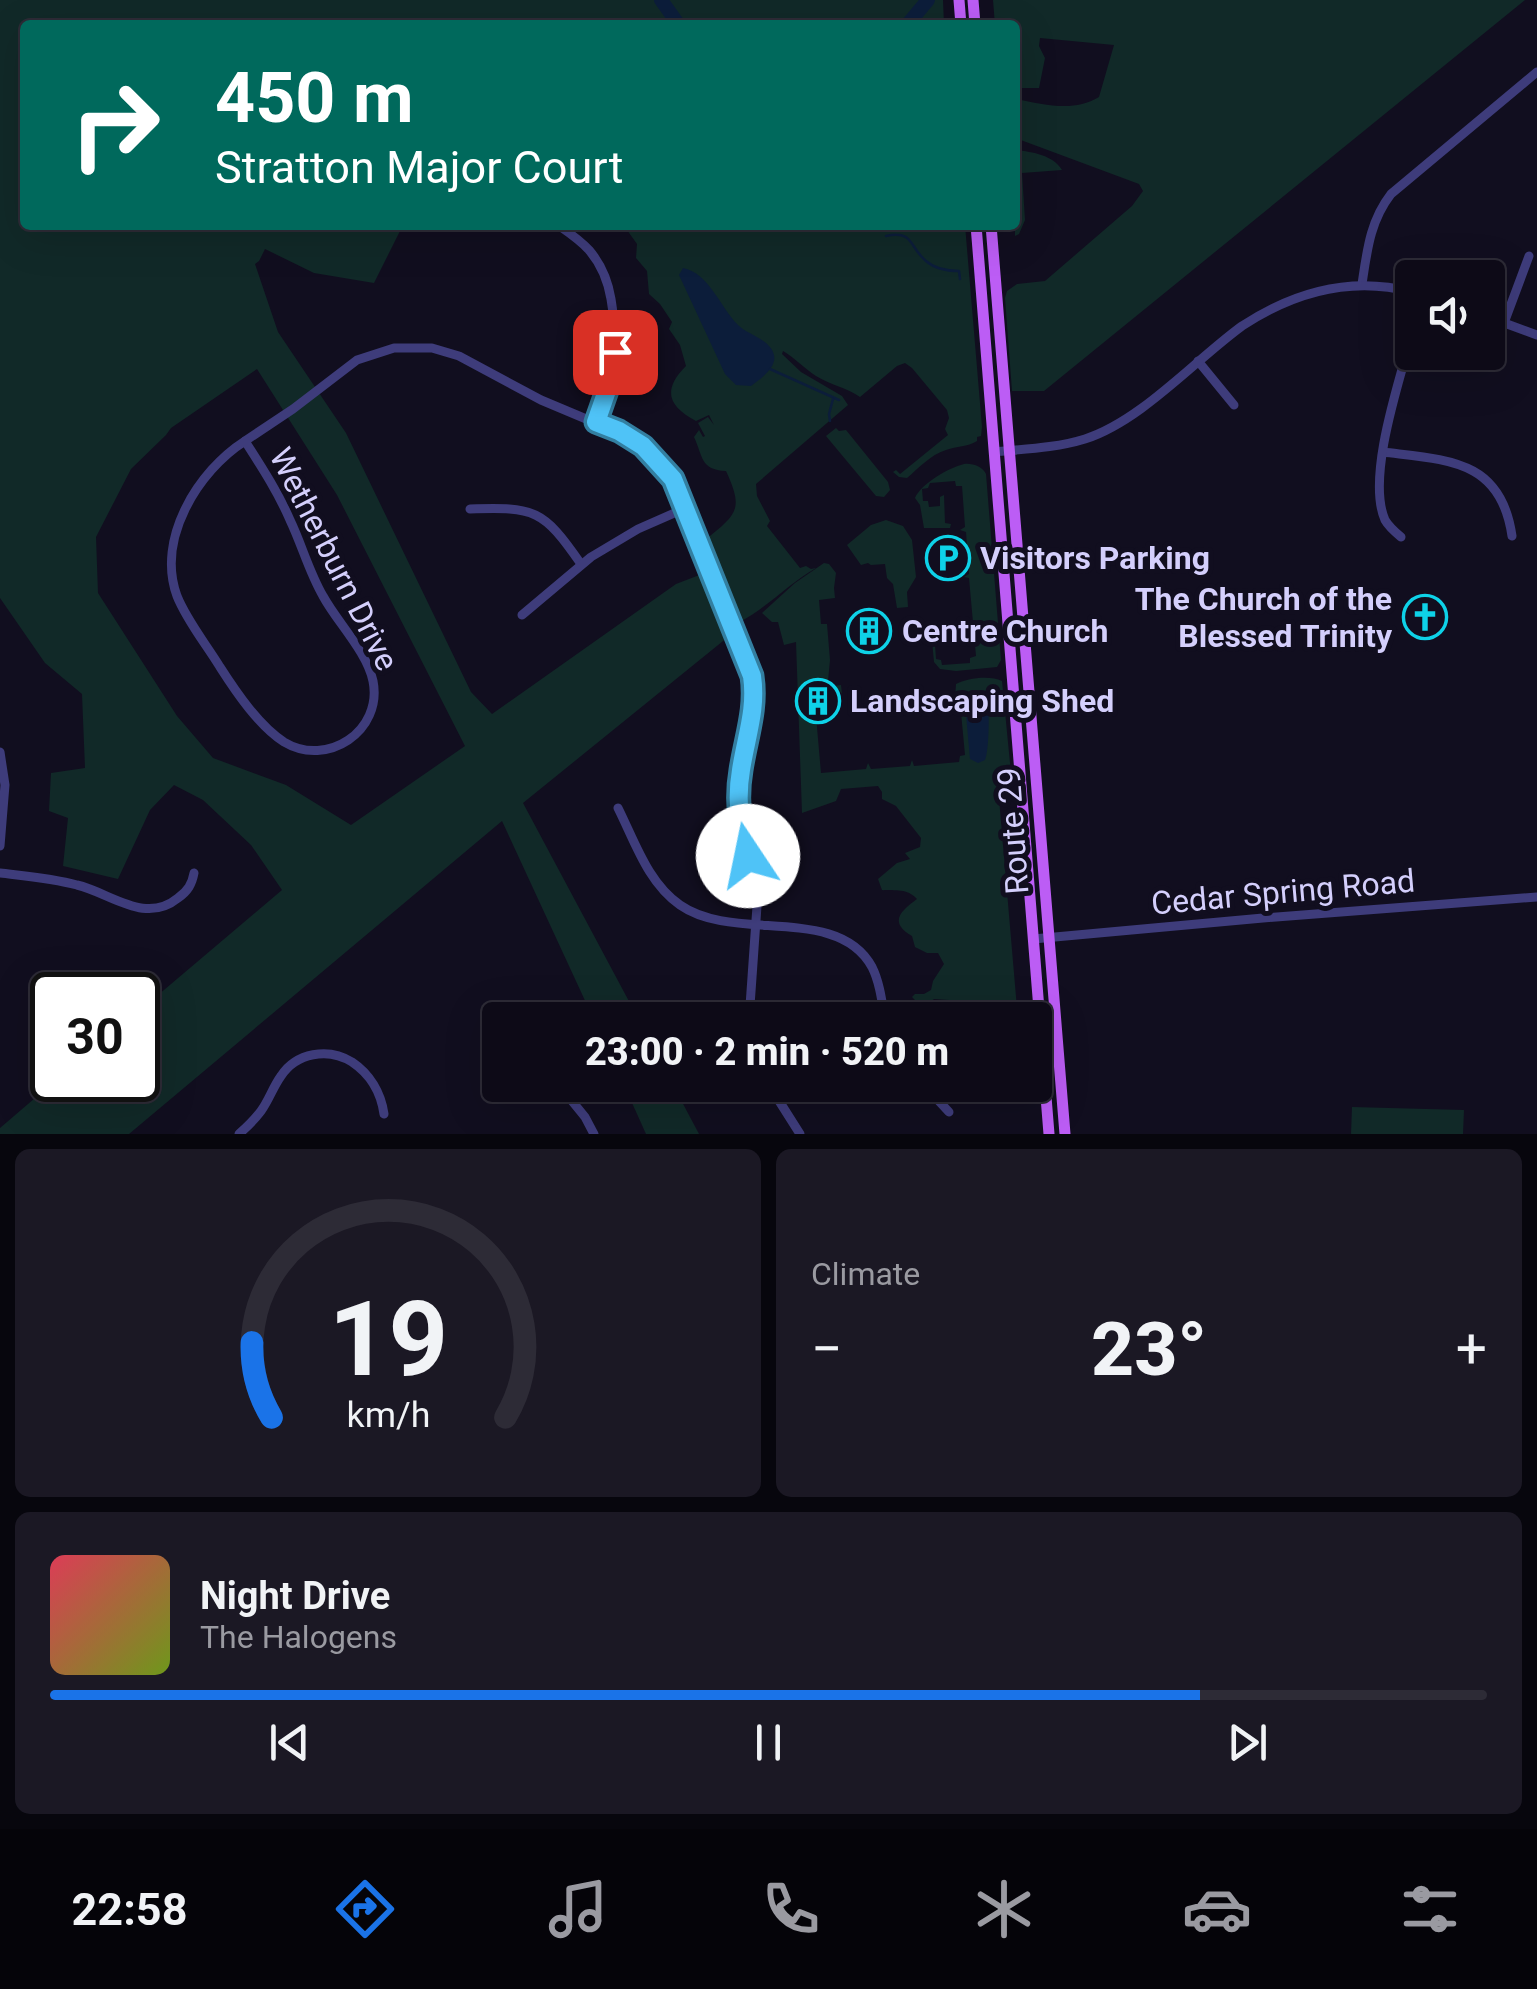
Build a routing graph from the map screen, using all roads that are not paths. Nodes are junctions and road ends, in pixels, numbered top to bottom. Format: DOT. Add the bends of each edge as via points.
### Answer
graph roads {
  1 [pos="1537,72"];
  2 [pos="564,230"];
  3 [pos="976,230"];
  4 [pos="991,230"];
  5 [pos="1529,256"];
  6 [pos="1362,284"];
  7 [pos="1395,289"];
  8 [pos="1505,320"];
  9 [pos="1505,323"];
  10 [pos="1537,335"];
  11 [pos="1198,361"];
  12 [pos="1403,370"];
  13 [pos="1234,405"];
  14 [pos="596,422"];
  15 [pos="245,440"];
  16 [pos="1010,451"];
  17 [pos="994,452"];
  18 [pos="1383,452"];
  19 [pos="470,508"];
  20 [pos="686,508"];
  21 [pos="1512,536"];
  22 [pos="1401,537"];
  23 [pos="581,564"];
  24 [pos="522,615"];
  25 [pos="0,752"];
  26 [pos="618,808"];
  27 [pos="0,846"];
  28 [pos="0,873"];
  29 [pos="194,873"];
  30 [pos="1537,897"];
  31 [pos="756,926"];
  32 [pos="1049,938"];
  33 [pos="1033,939"];
  34 [pos="750,1002"];
  35 [pos="881,1002"];
  36 [pos="573,1102"];
  37 [pos="780,1102"];
  38 [pos="940,1102"];
  39 [pos="949,1112"];
  40 [pos="384,1114"];
  41 [pos="239,1134"];
  42 [pos="594,1134"];
  43 [pos="800,1134"];
  44 [pos="1049,1134"];
  45 [pos="1065,1134"];
  1 -- 6 [label="street" via="1391,194 1371,230"];
  2 -- 14 [label="street" via="601,267 615,322 611,379"];
  3 -- 17 [label="main road, Route 29"];
  4 -- 16 [label="main road, Route 29"];
  5 -- 8 [label="street"];
  6 -- 7 [label="street"];
  6 -- 11 [label="street" via="1282,302"];
  9 -- 10 [label="street"];
  11 -- 13 [label="street"];
  11 -- 16 [label="street" via="1102,432"];
  12 -- 18 [label="street"];
  14 -- 15 [label="street, Wetherburn Drive" via="458,356 406,346 357,360"];
  14 -- 20 [label="street, Wetherburn Drive" via="654,455"];
  15 -- 15 [label="street, Wetherburn Drive" via="213,466 193,494 174,543 175,588 250,708 284,742 329,749 366,722 372,676 321,592 289,516"];
  16 -- 17 [label="street"];
  16 -- 32 [label="main road, Route 29"];
  17 -- 33 [label="main road, Route 29"];
  18 -- 21 [label="street" via="1477,472 1502,499"];
  18 -- 22 [label="street" via="1383,513"];
  19 -- 23 [label="street" via="534,514"];
  20 -- 23 [label="street"];
  20 -- 31 [label="street, Wetherburn Drive" via="752,676 738,806 756,888"];
  23 -- 24 [label="street"];
  25 -- 27 [label="street"];
  26 -- 31 [label="street" via="650,874 671,898 707,918"];
  28 -- 29 [label="street" via="74,884 145,910 182,896"];
  30 -- 32 [label="street, Cedar Spring Road"];
  31 -- 34 [label="street, Wetherburn Drive"];
  31 -- 35 [label="street" via="847,941 867,959"];
  32 -- 33 [label="street, Cedar Spring Road"];
  32 -- 45 [label="main road, Route 29"];
  33 -- 44 [label="main road, Route 29"];
  36 -- 42 [label="street"];
  37 -- 43 [label="street"];
  38 -- 39 [label="street"];
  40 -- 41 [label="street" via="380,1093 356,1065 320,1053 284,1072"];
}
